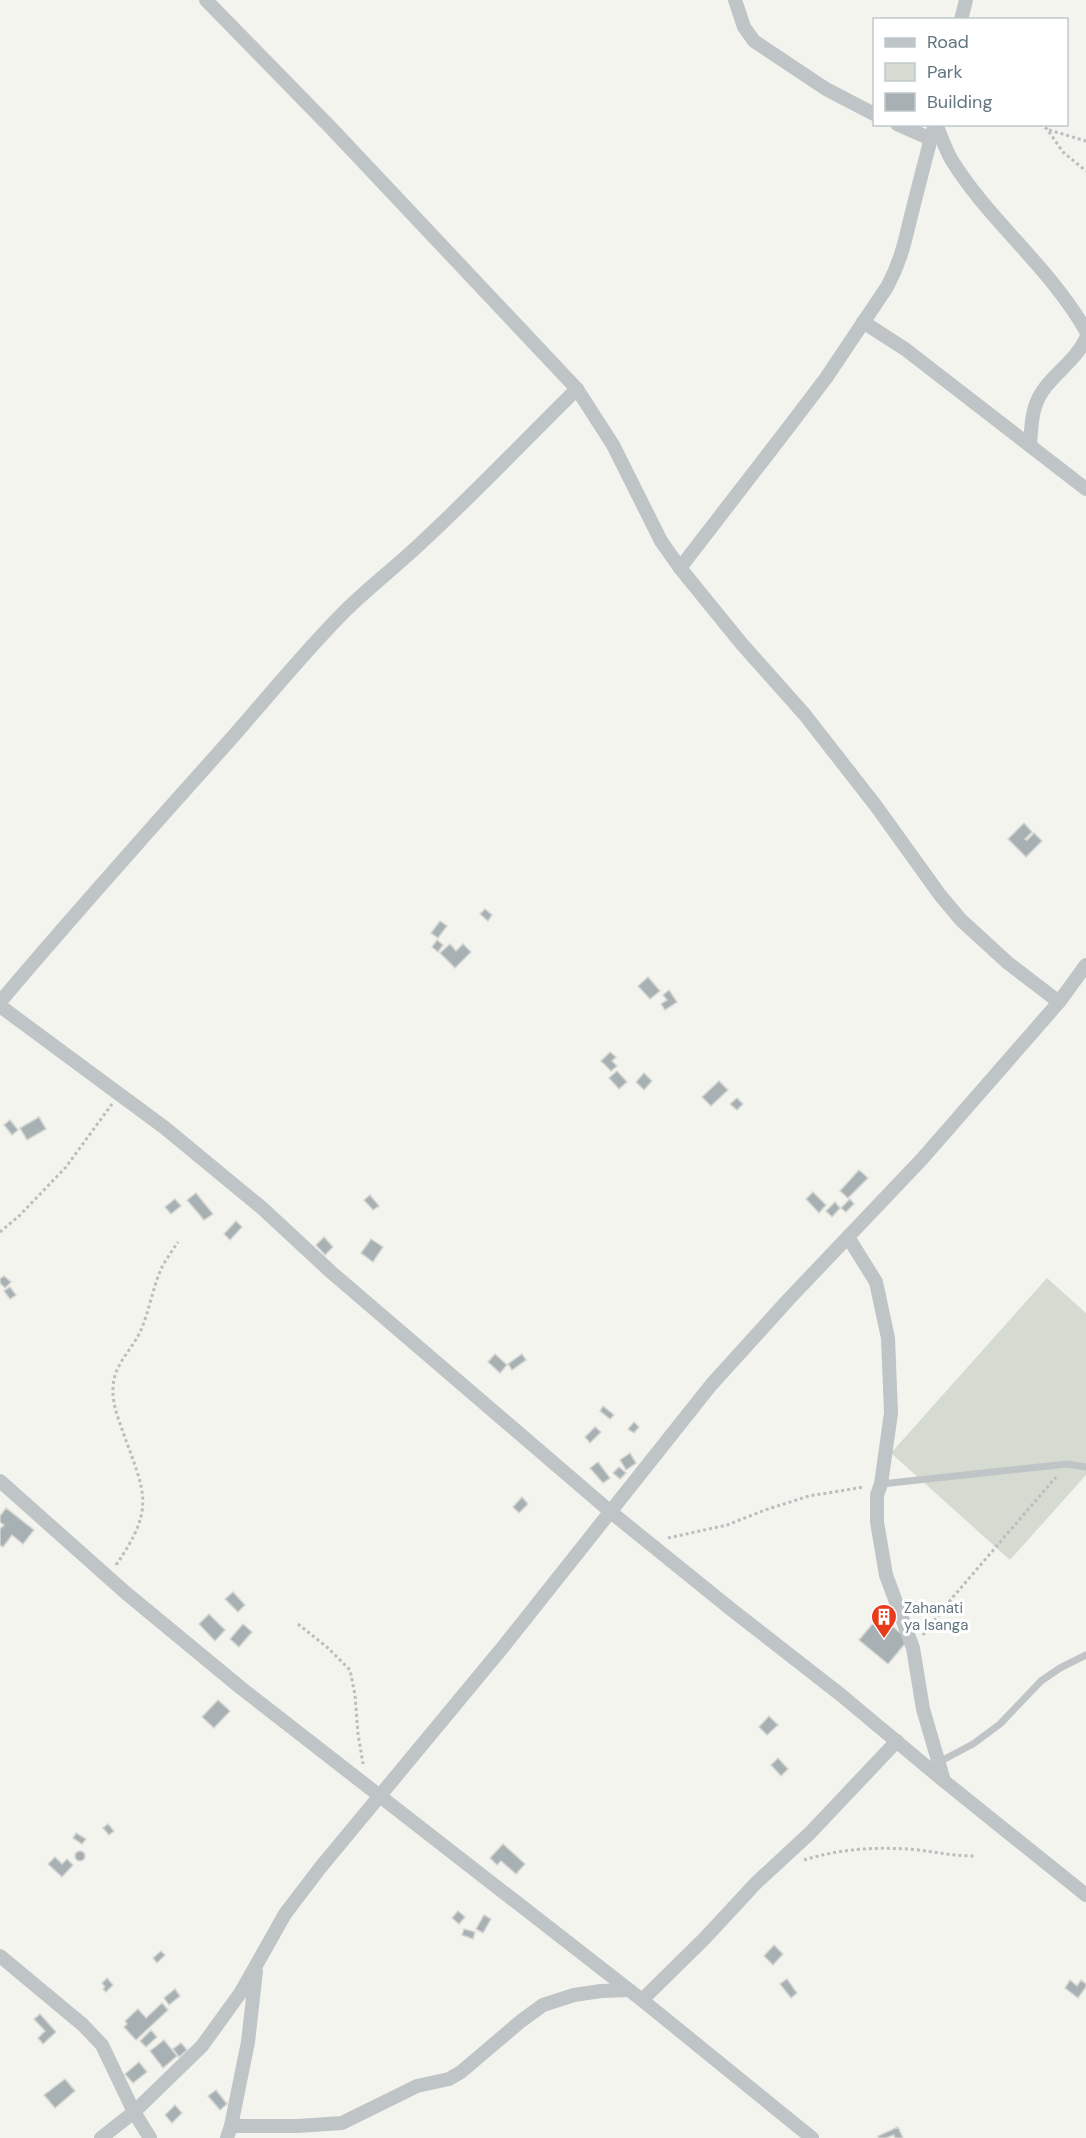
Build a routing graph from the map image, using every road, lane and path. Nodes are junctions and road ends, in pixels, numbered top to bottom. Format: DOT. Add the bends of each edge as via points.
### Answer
graph roads {
  1 [pos="206,0"];
  2 [pos="735,0"];
  3 [pos="966,0"];
  4 [pos="962,18"];
  5 [pos="873,113"];
  6 [pos="902,126"];
  7 [pos="935,126"];
  8 [pos="937,126"];
  9 [pos="1043,126"];
  10 [pos="1047,129"];
  11 [pos="931,139"];
  12 [pos="1086,141"];
  13 [pos="1086,171"];
  14 [pos="863,322"];
  15 [pos="1086,331"];
  16 [pos="1086,338"];
  17 [pos="577,389"];
  18 [pos="1030,445"];
  19 [pos="1086,489"];
  20 [pos="680,568"];
  21 [pos="1086,965"];
  22 [pos="1059,1002"];
  23 [pos="0,1004"];
  24 [pos="120,1093"];
  25 [pos="0,1232"];
  26 [pos="848,1237"];
  27 [pos="178,1242"];
  28 [pos="1067,1464"];
  29 [pos="1086,1467"];
  30 [pos="0,1481"];
  31 [pos="881,1484"];
  32 [pos="612,1513"];
  33 [pos="648,1543"];
  34 [pos="108,1576"];
  35 [pos="298,1624"];
  36 [pos="914,1651"];
  37 [pos="1086,1655"];
  38 [pos="897,1741"];
  39 [pos="939,1762"];
  40 [pos="944,1781"];
  41 [pos="368,1787"];
  42 [pos="381,1796"];
  43 [pos="974,1856"];
  44 [pos="801,1860"];
  45 [pos="1086,1895"];
  46 [pos="0,1956"];
  47 [pos="256,1966"];
  48 [pos="629,1990"];
  49 [pos="642,2000"];
  50 [pos="134,2112"];
  51 [pos="229,2132"];
  52 [pos="101,2138"];
  53 [pos="150,2138"];
  54 [pos="812,2138"];
  1 -- 17 [label="street"];
  2 -- 5 [label="street" via="744,27 754,41"];
  3 -- 4 [label="street"];
  6 -- 11 [label="street"];
  7 -- 11 [label="street"];
  8 -- 15 [label="street" via="951,158 1075,312"];
  9 -- 10 [label="path"];
  10 -- 12 [label="path"];
  10 -- 13 [label="path" via="1063,152"];
  11 -- 14 [label="street" via="901,259"];
  14 -- 18 [label="street" via="905,349"];
  14 -- 20 [label="street" via="788,428"];
  16 -- 18 [label="street" via="1040,396"];
  17 -- 20 [label="street" via="614,445 661,541"];
  17 -- 23 [label="street" via="421,543 347,609 88,898"];
  18 -- 19 [label="street"];
  20 -- 22 [label="street" via="805,714 961,920"];
  21 -- 22 [label="street"];
  22 -- 26 [label="street" via="930,1151"];
  23 -- 24 [label="street"];
  24 -- 25 [label="path" via="66,1167"];
  24 -- 32 [label="street" via="262,1208"];
  26 -- 31 [label="street" via="876,1282 888,1338 891,1413"];
  26 -- 32 [label="street" via="711,1385"];
  27 -- 34 [label="path" via="163,1266 139,1333 115,1373 115,1406 143,1499 140,1523 132,1542"];
  28 -- 29 [label="lane"];
  28 -- 31 [label="lane"];
  28 -- 36 [label="path" via="927,1628"];
  30 -- 34 [label="street"];
  31 -- 33 [label="path" via="809,1496 727,1525"];
  31 -- 36 [label="street" via="877,1522 886,1575"];
  32 -- 33 [label="street"];
  32 -- 42 [label="street"];
  33 -- 38 [label="street"];
  34 -- 41 [label="street" via="240,1688"];
  35 -- 41 [label="path" via="350,1670"];
  36 -- 39 [label="street" via="923,1709"];
  37 -- 39 [label="lane" via="1041,1681 1000,1724"];
  38 -- 40 [label="street"];
  38 -- 49 [label="street"];
  39 -- 40 [label="street"];
  40 -- 45 [label="street"];
  41 -- 42 [label="street"];
  42 -- 47 [label="street" via="285,1914"];
  42 -- 48 [label="street"];
  43 -- 44 [label="path" via="864,1848"];
  46 -- 50 [label="street" via="102,2045"];
  47 -- 50 [label="street" via="202,2046"];
  47 -- 51 [label="street" via="248,2042"];
  48 -- 49 [label="street"];
  48 -- 51 [label="street" via="574,1995 543,2005 461,2072 449,2079 417,2086 342,2123"];
  49 -- 54 [label="street"];
  50 -- 52 [label="street"];
  50 -- 53 [label="street"];
}
